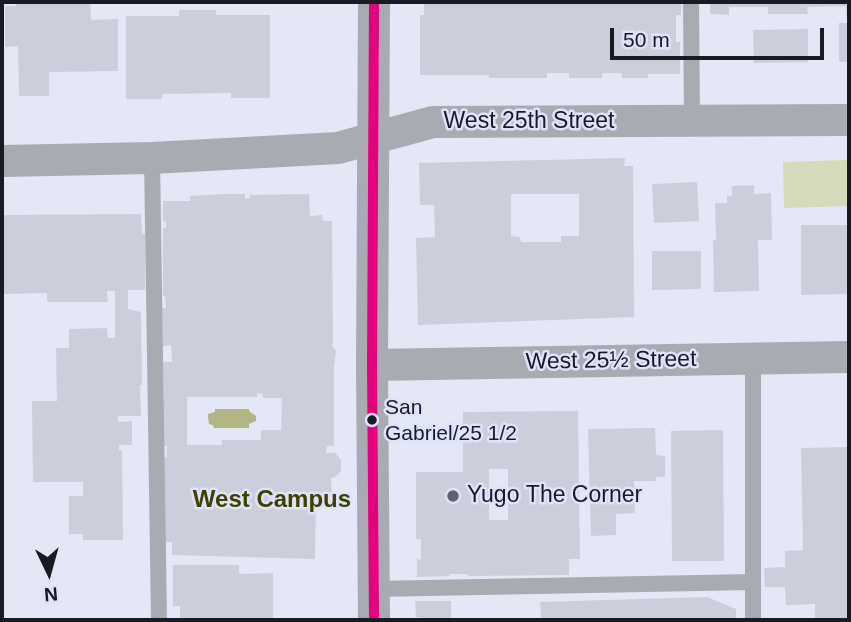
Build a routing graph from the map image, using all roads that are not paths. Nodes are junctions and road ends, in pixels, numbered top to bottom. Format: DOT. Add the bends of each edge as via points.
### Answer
graph roads {
  1 [pos="374,2"];
  2 [pos="691,2"];
  3 [pos="849,120"];
  4 [pos="692,121"];
  5 [pos="374,139"];
  6 [pos="152,158"];
  7 [pos="2,161"];
  8 [pos="849,357"];
  9 [pos="753,358"];
  10 [pos="372,365"];
  11 [pos="753,582"];
  12 [pos="374,605"];
  13 [pos="159,620"];
  14 [pos="753,620"];
  1 -- 5 [label="street"];
  2 -- 4 [label="lane"];
  3 -- 4 [label="street, West 25th Street"];
  4 -- 5 [label="street, West 25th Street" via="433,122"];
  5 -- 6 [label="street, West 25th Street" via="338,148"];
  5 -- 10 [label="street"];
  6 -- 7 [label="street, West 25th Street"];
  6 -- 13 [label="lane"];
  8 -- 9 [label="street, West 25½ Street"];
  9 -- 10 [label="street, West 25½ Street"];
  9 -- 11 [label="lane"];
  10 -- 12 [label="street"];
  11 -- 12 [label="lane"];
  11 -- 14 [label="lane"];
}
